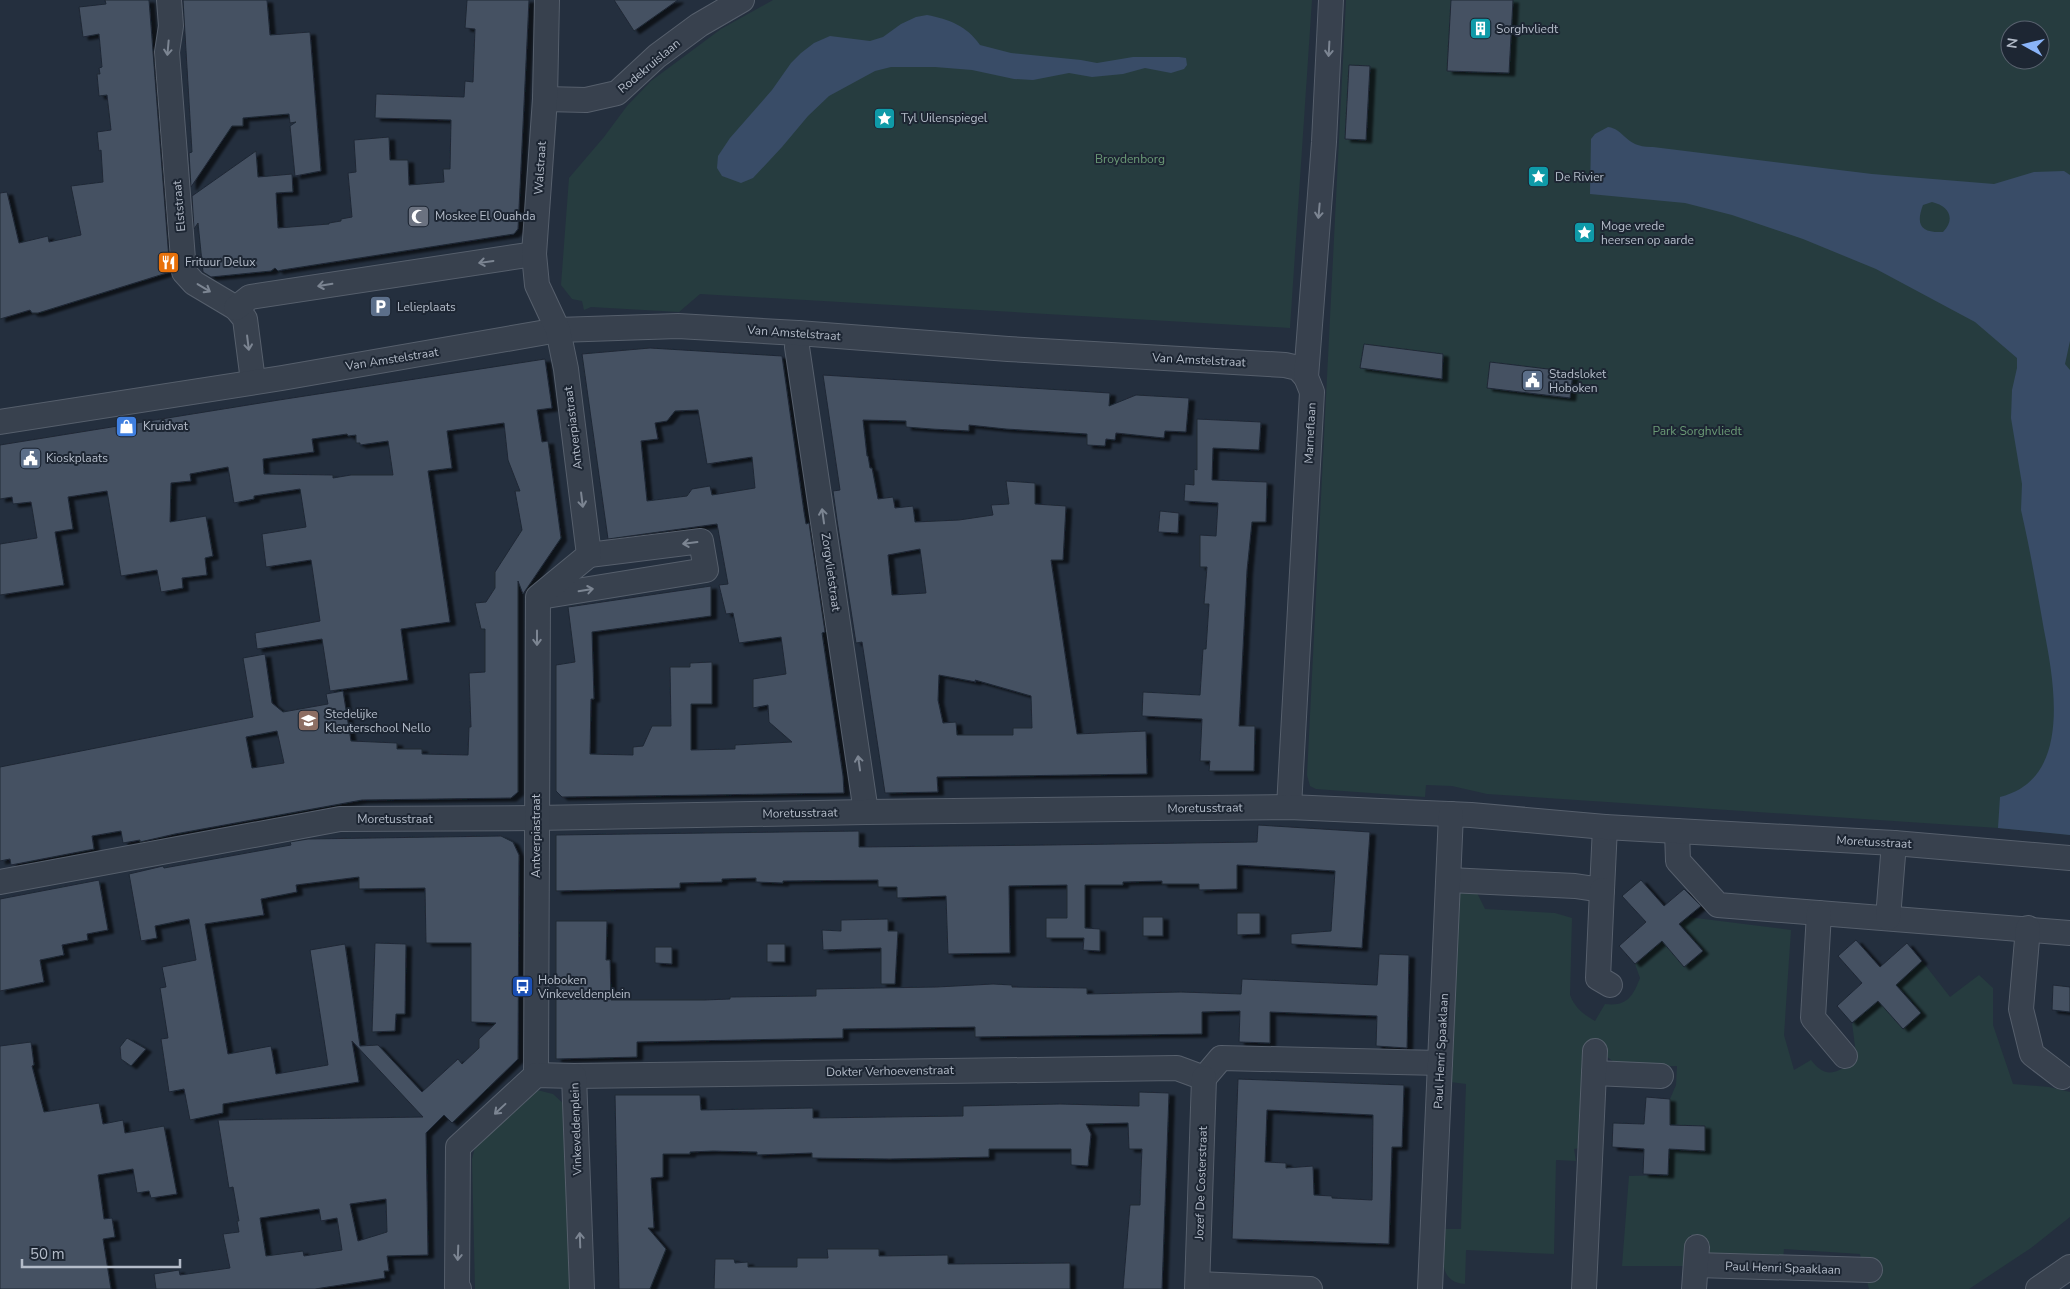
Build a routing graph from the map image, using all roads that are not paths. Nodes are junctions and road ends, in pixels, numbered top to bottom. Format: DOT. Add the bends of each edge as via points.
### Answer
graph roads {
  1 [pos="169,0"];
  2 [pos="547,0"];
  3 [pos="742,0"];
  4 [pos="1331,0"];
  5 [pos="546,99"];
  6 [pos="534,254"];
  7 [pos="236,308"];
  8 [pos="558,330"];
  9 [pos="798,333"];
  10 [pos="1306,377"];
  11 [pos="253,381"];
  12 [pos="0,422"];
  13 [pos="589,555"];
  14 [pos="538,598"];
  15 [pos="1289,807"];
  16 [pos="866,812"];
  17 [pos="1451,814"];
  18 [pos="536,818"];
  19 [pos="1605,827"];
  20 [pos="1678,831"];
  21 [pos="1894,843"];
  22 [pos="2070,858"];
  23 [pos="1449,880"];
  24 [pos="0,882"];
  25 [pos="1602,890"];
  26 [pos="1819,913"];
  27 [pos="1888,918"];
  28 [pos="2028,928"];
  29 [pos="2070,933"];
  30 [pos="1610,985"];
  31 [pos="1845,1056"];
  32 [pos="1440,1063"];
  33 [pos="536,1076"];
  34 [pos="574,1076"];
  35 [pos="1661,1076"];
  36 [pos="2062,1077"];
  37 [pos="1204,1078"];
  38 [pos="2070,1267"];
  39 [pos="1870,1270"];
  40 [pos="1198,1287"];
  41 [pos="454,1288"];
  42 [pos="582,1289"];
  43 [pos="1310,1289"];
  44 [pos="1430,1289"];
  45 [pos="1584,1289"];
  46 [pos="1694,1289"];
  47 [pos="2038,1289"];
  1 -- 7 [label="street, Elststraat, one-way" via="171,26 167,52 184,272 194,283"];
  2 -- 5 [label="street, Walstraat"];
  3 -- 5 [label="street, Rodekruislaan" via="699,25 657,56 617,94 586,100"];
  4 -- 10 [label="street, Marneflaan, one-way"];
  5 -- 6 [label="street, Walstraat"];
  6 -- 7 [label="street, one-way" via="250,297"];
  6 -- 8 [label="street, Walstraat" via="537,285"];
  7 -- 11 [label="street, one-way" via="245,319"];
  8 -- 9 [label="street, Van Amstelstraat" via="678,326"];
  8 -- 11 [label="street, Van Amstelstraat"];
  8 -- 13 [label="street, Antverpiastraat, one-way" via="566,369"];
  9 -- 10 [label="street, Van Amstelstraat" via="1284,365 1298,368"];
  16 -- 9 [label="street, Zorgvlietstraat, one-way" via="797,347"];
  10 -- 15 [label="street, Marneflaan" via="1312,392"];
  11 -- 12 [label="street"];
  13 -- 14 [label="street"];
  14 -- 13 [label="street, one-way" via="706,570 701,541"];
  14 -- 18 [label="street, Antverpiastraat, one-way"];
  15 -- 16 [label="street, Moretusstraat"];
  15 -- 17 [label="street, Moretusstraat"];
  16 -- 18 [label="street, Moretusstraat"];
  17 -- 19 [label="street, Moretusstraat"];
  17 -- 23 [label="street, Paul Henri Spaaklaan"];
  18 -- 24 [label="street, Moretusstraat" via="340,819"];
  18 -- 33 [label="street, Antverpiastraat"];
  19 -- 20 [label="street, Moretusstraat"];
  19 -- 25 [label="street"];
  20 -- 21 [label="street, Moretusstraat"];
  20 -- 26 [label="street" via="1678,861 1718,905"];
  21 -- 22 [label="street, Moretusstraat"];
  21 -- 27 [label="street"];
  23 -- 25 [label="street"];
  23 -- 32 [label="street, Paul Henri Spaaklaan"];
  25 -- 30 [label="street" via="1598,978"];
  26 -- 27 [label="street"];
  26 -- 31 [label="street" via="1812,1018"];
  27 -- 28 [label="street"];
  28 -- 29 [label="street"];
  28 -- 36 [label="street" via="2021,1009 2032,1054"];
  32 -- 37 [label="street" via="1221,1058"];
  32 -- 44 [label="street, Paul Henri Spaaklaan"];
  33 -- 34 [label="street, Vinkeveldenplein"];
  33 -- 41 [label="street, one-way" via="458,1147"];
  34 -- 37 [label="street, Dokter Verhoevenstraat" via="1177,1068"];
  42 -- 34 [label="street, Vinkeveldenplein, one-way"];
  35 -- 45 [label="street" via="1595,1062"];
  37 -- 40 [label="street, Jozef De Costerstraat"];
  38 -- 47 [label="street"];
  39 -- 46 [label="street, Paul Henri Spaaklaan" via="1696,1256"];
  40 -- 43 [label="street"];
}
